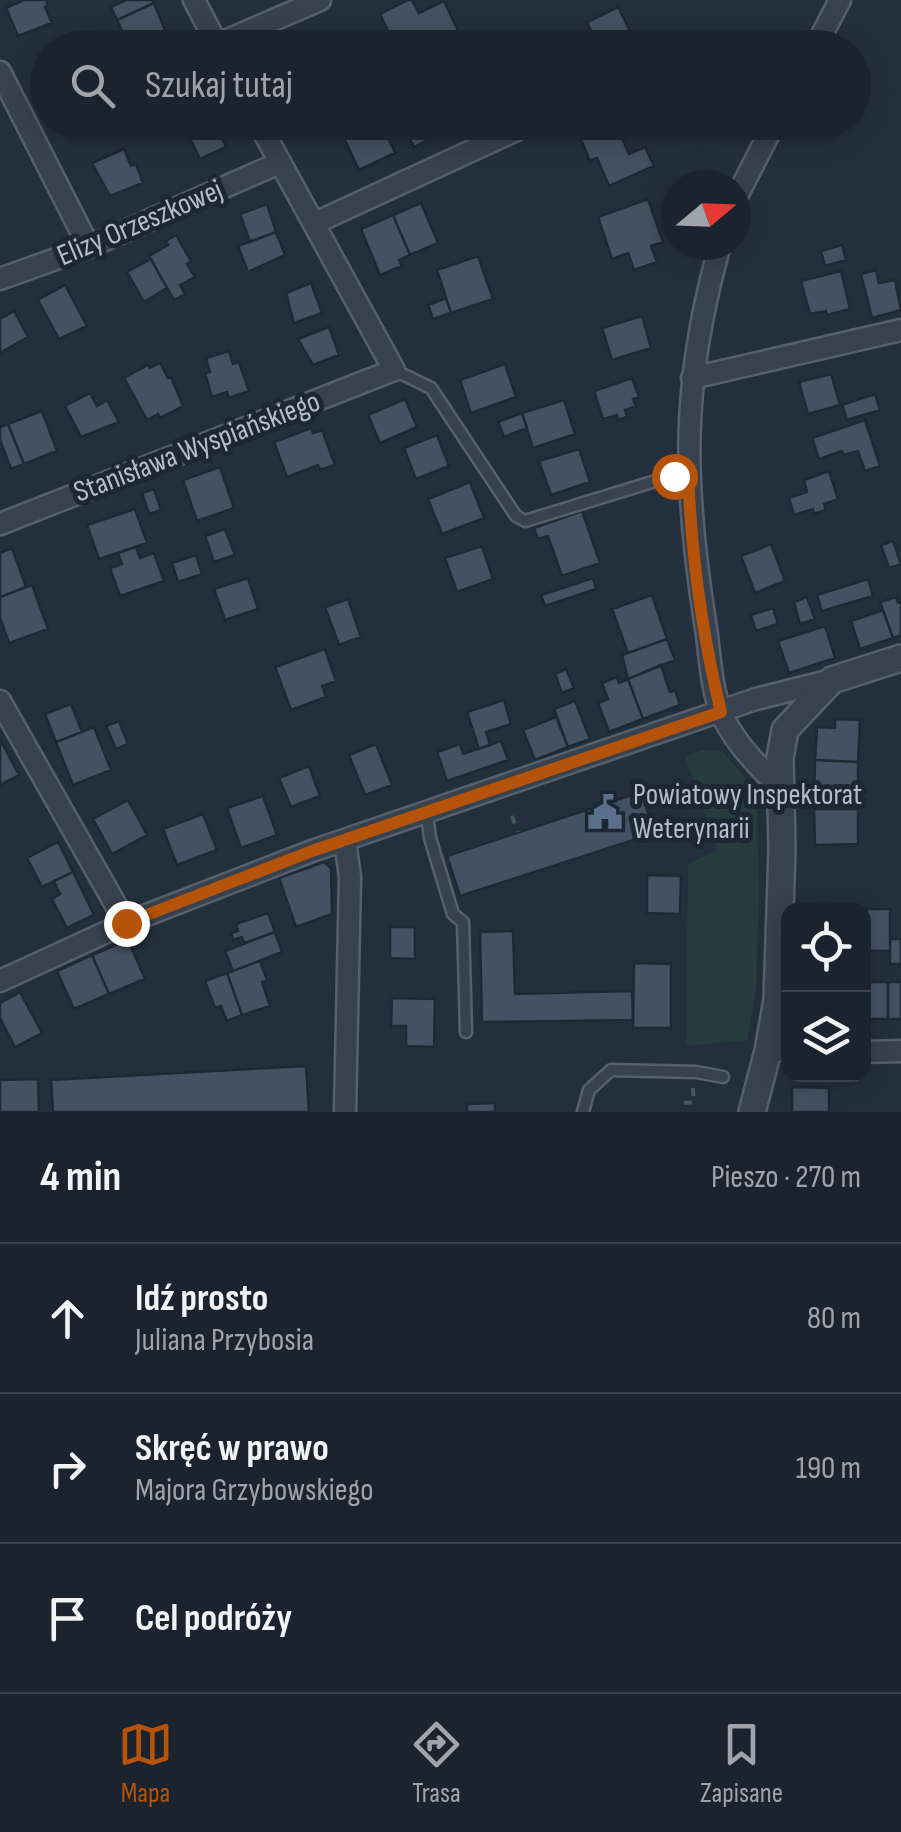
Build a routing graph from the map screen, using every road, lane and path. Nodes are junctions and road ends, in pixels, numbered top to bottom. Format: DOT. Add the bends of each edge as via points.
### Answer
graph roads {
  1 [pos="194,0"];
  2 [pos="320,0"];
  3 [pos="840,0"];
  4 [pos="210,30"];
  5 [pos="254,30"];
  6 [pos="824,30"];
  7 [pos="0,72"];
  8 [pos="30,131"];
  9 [pos="34,140"];
  10 [pos="267,140"];
  11 [pos="495,140"];
  12 [pos="766,140"];
  13 [pos="279,163"];
  14 [pos="750,170"];
  15 [pos="315,224"];
  16 [pos="89,248"];
  17 [pos="716,260"];
  18 [pos="0,279"];
  19 [pos="901,330"];
  20 [pos="394,370"];
  21 [pos="692,378"];
  22 [pos="688,471"];
  23 [pos="0,524"];
  24 [pos="901,658"];
  25 [pos="832,680"];
  26 [pos="0,701"];
  27 [pos="721,712"];
  28 [pos="781,790"];
  29 [pos="428,814"];
  30 [pos="512,816"];
  31 [pos="518,832"];
  32 [pos="345,840"];
  33 [pos="126,923"];
  34 [pos="0,981"];
  35 [pos="466,1032"];
  36 [pos="778,1050"];
  37 [pos="871,1052"];
  38 [pos="901,1052"];
  39 [pos="723,1077"];
  40 [pos="704,1084"];
  41 [pos="684,1103"];
  42 [pos="345,1112"];
  43 [pos="583,1112"];
  44 [pos="752,1112"];
  1 -- 4 [label="street"];
  2 -- 5 [label="street"];
  3 -- 6 [label="street"];
  7 -- 8 [label="street"];
  9 -- 16 [label="street"];
  10 -- 13 [label="street"];
  11 -- 15 [label="street"];
  12 -- 14 [label="street"];
  13 -- 15 [label="street"];
  13 -- 16 [label="street, Elizy Orzeszkowej"];
  15 -- 20 [label="street"];
  16 -- 18 [label="street, Elizy Orzeszkowej"];
  17 -- 21 [label="street"];
  19 -- 21 [label="street"];
  20 -- 22 [label="lane" via="431,388 505,501 526,521"];
  20 -- 23 [label="street, Stanisława Wyspiańskiego"];
  21 -- 22 [label="street"];
  22 -- 27 [label="street"];
  24 -- 25 [label="street"];
  25 -- 27 [label="street"];
  25 -- 28 [label="street" via="785,730"];
  26 -- 33 [label="street"];
  27 -- 28 [label="street"];
  27 -- 29 [label="street"];
  28 -- 36 [label="street"];
  29 -- 32 [label="street"];
  29 -- 35 [label="lane" via="453,914 463,922"];
  30 -- 31 [label="path"];
  32 -- 33 [label="street"];
  32 -- 42 [label="street"];
  33 -- 34 [label="street"];
  36 -- 44 [label="street"];
  37 -- 38 [label="street"];
  39 -- 43 [label="lane" via="610,1070 589,1090"];
  40 -- 41 [label="path" via="693,1085 694,1102"];
}
